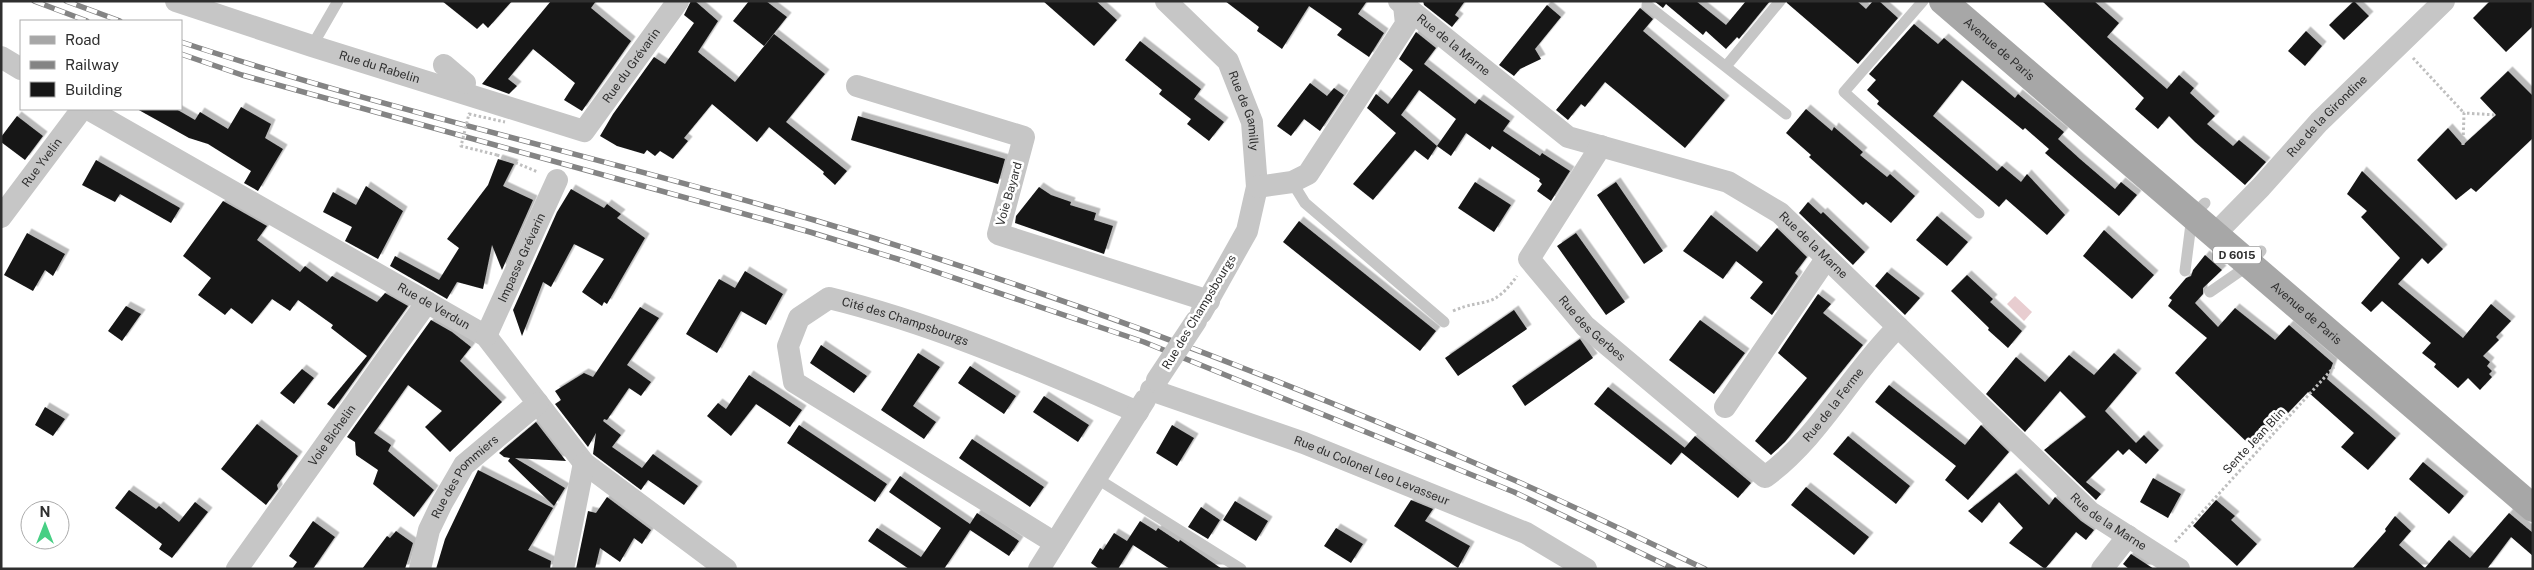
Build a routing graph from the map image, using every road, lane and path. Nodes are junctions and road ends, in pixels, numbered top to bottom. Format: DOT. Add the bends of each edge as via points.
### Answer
graph roads {
  1 [pos="176,1"];
  2 [pos="338,1"];
  3 [pos="678,1"];
  4 [pos="1166,1"];
  5 [pos="1780,1"];
  6 [pos="1923,1"];
  7 [pos="1943,1"];
  8 [pos="1969,1"];
  9 [pos="2444,1"];
  10 [pos="1402,3"];
  11 [pos="1647,4"];
  12 [pos="2399,43"];
  13 [pos="312,46"];
  14 [pos="1,57"];
  15 [pos="444,66"];
  16 [pos="1726,66"];
  17 [pos="20,68"];
  18 [pos="465,84"];
  19 [pos="857,86"];
  20 [pos="81,110"];
  21 [pos="90,110"];
  22 [pos="2464,113"];
  23 [pos="1786,114"];
  24 [pos="2496,114"];
  25 [pos="505,122"];
  26 [pos="584,130"];
  27 [pos="2463,145"];
  28 [pos="1601,146"];
  29 [pos="557,180"];
  30 [pos="1292,182"];
  31 [pos="1256,187"];
  32 [pos="2199,210"];
  33 [pos="1979,213"];
  34 [pos="1,217"];
  35 [pos="2220,228"];
  36 [pos="1826,258"];
  37 [pos="2255,258"];
  38 [pos="1529,259"];
  39 [pos="2185,271"];
  40 [pos="2210,292"];
  41 [pos="1209,301"];
  42 [pos="427,302"];
  43 [pos="1444,322"];
  44 [pos="1898,327"];
  45 [pos="486,336"];
  46 [pos="2348,349"];
  47 [pos="1154,385"];
  48 [pos="538,403"];
  49 [pos="1725,407"];
  50 [pos="1138,412"];
  51 [pos="584,463"];
  52 [pos="1765,477"];
  53 [pos="1096,478"];
  54 [pos="2533,483"];
  55 [pos="2533,508"];
  56 [pos="2128,536"];
  57 [pos="1055,543"];
  58 [pos="2170,563"];
  59 [pos="237,569"];
  60 [pos="420,569"];
  61 [pos="563,569"];
  62 [pos="726,569"];
  63 [pos="1039,569"];
  64 [pos="1241,569"];
  65 [pos="1586,569"];
  66 [pos="2102,569"];
  1 -- 13 [label="street, Rue du Rabelin"];
  2 -- 13 [label="lane"];
  3 -- 26 [label="street, Rue du Grévarin"];
  4 -- 31 [label="street, Rue de Gamilly" via="1228,61 1252,122"];
  5 -- 16 [label="lane"];
  6 -- 33 [label="lane" via="1844,92"];
  7 -- 32 [label="main road, Avenue de Paris / D 6015"];
  8 -- 32 [label="main road, Avenue de Paris / D 6015"];
  9 -- 12 [label="street, Rue de la Girondine"];
  10 -- 28 [label="street, Rue de la Marne" via="1568,137"];
  10 -- 30 [label="street" via="1406,24 1308,174"];
  11 -- 16 [label="lane"];
  12 -- 22 [label="path"];
  12 -- 35 [label="street, Rue de la Girondine" via="2319,122"];
  13 -- 18 [label="street, Rue du Rabelin"];
  14 -- 17 [label="street"];
  15 -- 18 [label="street"];
  16 -- 23 [label="lane"];
  18 -- 26 [label="street, Rue du Rabelin"];
  19 -- 41 [label="street, Voie Bayard" via="1024,137 998,234"];
  20 -- 34 [label="street, Rue Yvelin"];
  21 -- 42 [label="street, Rue de Verdun"];
  22 -- 24 [label="path"];
  22 -- 27 [label="path"];
  25 -- 29 [label="path, bridge" via="469,114 461,146 497,155"];
  28 -- 36 [label="street, Rue de la Marne" via="1728,182 1780,213"];
  28 -- 38 [label="street"];
  29 -- 45 [label="street, Impasse Grévarin"];
  30 -- 31 [label="street"];
  30 -- 43 [label="lane" via="1305,203"];
  31 -- 41 [label="street, Rue des Champsbourgs" via="1247,231"];
  32 -- 35 [label="main road, Avenue de Paris / D 6015"];
  32 -- 39 [label="lane"];
  35 -- 37 [label="main road, Avenue de Paris / D 6015"];
  36 -- 44 [label="street, Rue de la Marne"];
  36 -- 49 [label="street"];
  37 -- 40 [label="lane"];
  37 -- 46 [label="main road, Avenue de Paris / D 6015"];
  37 -- 54 [label="main road, Avenue de Paris / D 6015"];
  38 -- 43 [label="path" via="1504,294 1485,304 1454,310"];
  38 -- 52 [label="street, Rue des Gerbes" via="1585,326"];
  41 -- 47 [label="street, Rue des Champsbourgs, bridge"];
  42 -- 45 [label="street, Rue de Verdun"];
  42 -- 59 [label="street, Voie Bichelin"];
  44 -- 52 [label="street, Rue de la Ferme" via="1808,434"];
  44 -- 56 [label="street, Rue de la Marne" via="2090,512"];
  45 -- 48 [label="street, Rue de Verdun"];
  46 -- 55 [label="main road, Avenue de Paris / D 6015"];
  46 -- 58 [label="path, Sente Jean Blin"];
  47 -- 50 [label="street, Rue des Champsbourgs"];
  47 -- 65 [label="street, Rue du Colonel Leo Levasseur" via="1526,533"];
  48 -- 51 [label="street, Rue de Verdun"];
  48 -- 60 [label="street, Rue des Pommiers" via="464,465 429,530"];
  50 -- 53 [label="street, Rue des Champsbourgs"];
  50 -- 57 [label="street, Cité des Champsbourgs" via="991,350 884,311 829,298 799,318 788,346 794,382"];
  51 -- 61 [label="street"];
  51 -- 62 [label="street, Rue de Verdun"];
  53 -- 57 [label="street, Rue des Champsbourgs"];
  53 -- 64 [label="lane"];
  56 -- 58 [label="street, Rue de la Marne"];
  56 -- 66 [label="street"];
  57 -- 63 [label="street, Rue des Champsbourgs"];
}
